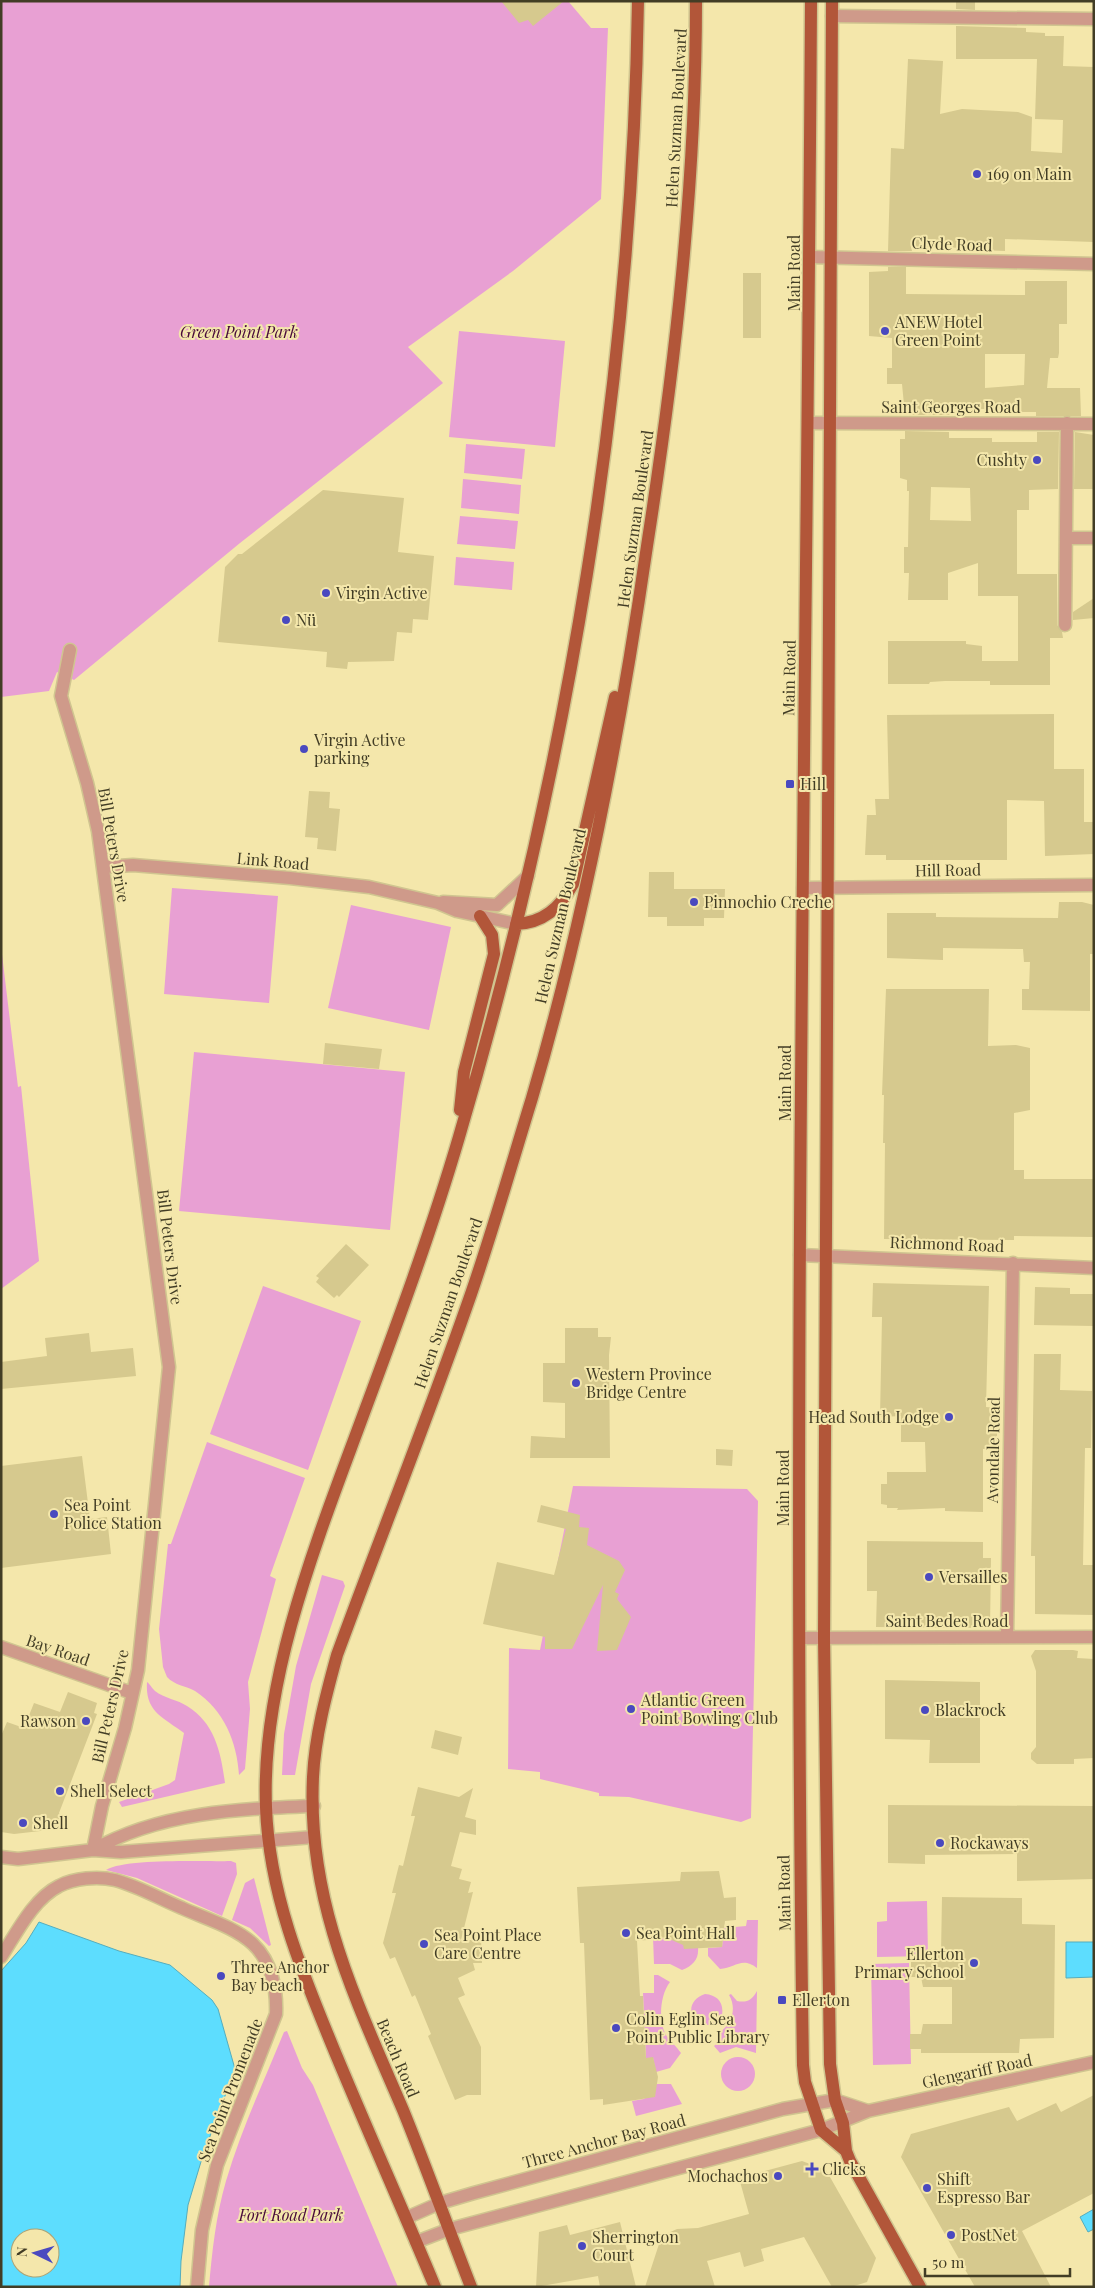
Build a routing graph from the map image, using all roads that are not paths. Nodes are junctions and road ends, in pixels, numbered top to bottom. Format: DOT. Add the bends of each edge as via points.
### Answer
graph roads {
  1 [pos="638,1"];
  2 [pos="696,1"];
  3 [pos="812,1"];
  4 [pos="832,1"];
  5 [pos="832,16"];
  6 [pos="1094,19"];
  7 [pos="810,257"];
  8 [pos="830,257"];
  9 [pos="1094,264"];
  10 [pos="809,423"];
  11 [pos="829,423"];
  12 [pos="1067,424"];
  13 [pos="1094,424"];
  14 [pos="1066,538"];
  15 [pos="1094,538"];
  16 [pos="1065,625"];
  17 [pos="635,630"];
  18 [pos="70,650"];
  19 [pos="104,867"];
  20 [pos="528,876"];
  21 [pos="1094,884"];
  22 [pos="802,888"];
  23 [pos="828,888"];
  24 [pos="438,903"];
  25 [pos="480,916"];
  26 [pos="516,924"];
  27 [pos="459,1135"];
  28 [pos="800,1255"];
  29 [pos="825,1256"];
  30 [pos="1012,1263"];
  31 [pos="1094,1268"];
  32 [pos="1006,1637"];
  33 [pos="1094,1637"];
  34 [pos="800,1638"];
  35 [pos="824,1638"];
  36 [pos="1,1647"];
  37 [pos="132,1693"];
  38 [pos="314,1806"];
  39 [pos="266,1808"];
  40 [pos="314,1837"];
  41 [pos="268,1841"];
  42 [pos="93,1850"];
  43 [pos="1,1857"];
  44 [pos="1,1957"];
  45 [pos="1094,2062"];
  46 [pos="836,2100"];
  47 [pos="812,2102"];
  48 [pos="868,2111"];
  49 [pos="843,2123"];
  50 [pos="821,2130"];
  51 [pos="846,2151"];
  52 [pos="440,2203"];
  53 [pos="406,2218"];
  54 [pos="450,2229"];
  55 [pos="416,2242"];
  56 [pos="197,2287"];
  57 [pos="435,2287"];
  58 [pos="471,2287"];
  59 [pos="920,2287"];
  1 -- 20 [label="main road" via="630,175 611,402 582,597"];
  2 -- 17 [label="main road, Helen Suzman Boulevard" via="687,227 667,415"];
  3 -- 7 [label="main road, Main Road"];
  4 -- 5 [label="main road"];
  5 -- 6 [label="street"];
  5 -- 8 [label="main road"];
  7 -- 8 [label="street, Clyde Road"];
  7 -- 10 [label="main road, Main Road"];
  8 -- 9 [label="street, Clyde Road"];
  8 -- 11 [label="main road"];
  10 -- 11 [label="street, Saint Georges Road"];
  10 -- 22 [label="main road, Main Road"];
  11 -- 12 [label="street, Saint Georges Road"];
  11 -- 23 [label="main road"];
  12 -- 13 [label="street, Saint Georges Road"];
  12 -- 14 [label="street"];
  14 -- 15 [label="street"];
  14 -- 16 [label="street"];
  17 -- 26 [label="main road" via="611,715 573,884 562,902 539,921"];
  17 -- 38 [label="main road, Helen Suzman Boulevard" via="594,846 533,1095 472,1291 338,1655 318,1735 313,1778"];
  18 -- 19 [label="street, Bill Peters Drive" via="61,696 94,807"];
  19 -- 24 [label="street, Link Road" via="132,865 290,878 369,888"];
  19 -- 37 [label="street, Bill Peters Drive" via="169,1367 138,1670"];
  20 -- 24 [label="street, Link Road" via="497,905"];
  20 -- 26 [label="main road"];
  21 -- 23 [label="street, Hill Road"];
  22 -- 23 [label="street, Hill Road"];
  22 -- 28 [label="main road, Main Road"];
  23 -- 29 [label="main road"];
  24 -- 25 [label="street, Link Road"];
  25 -- 26 [label="street, Link Road"];
  25 -- 27 [label="main road" via="492,935 494,954 464,1072"];
  26 -- 27 [label="main road"];
  27 -- 39 [label="main road" via="412,1284 310,1559 274,1702 268,1745"];
  28 -- 29 [label="street, Richmond Road"];
  28 -- 34 [label="main road, Main Road"];
  29 -- 30 [label="street, Richmond Road"];
  29 -- 35 [label="main road"];
  30 -- 31 [label="street, Richmond Road"];
  30 -- 32 [label="street, Avondale Road"];
  32 -- 33 [label="street, Saint Bedes Road"];
  32 -- 35 [label="street, Saint Bedes Road"];
  34 -- 35 [label="street, Saint Bedes Road"];
  34 -- 47 [label="main road, Main Road" via="803,2065"];
  35 -- 46 [label="main road" via="830,2064"];
  36 -- 37 [label="street, Bay Road"];
  37 -- 42 [label="street, Bill Peters Drive"];
  38 -- 39 [label="street"];
  38 -- 40 [label="main road, Beach Road"];
  39 -- 41 [label="main road"];
  39 -- 42 [label="street" via="179,1818 120,1835"];
  40 -- 41 [label="street"];
  40 -- 52 [label="main road, Beach Road" via="328,1917 343,1969"];
  41 -- 42 [label="street" via="121,1852"];
  41 -- 53 [label="main road" via="282,1910 302,1972"];
  42 -- 43 [label="street" via="26,1858"];
  44 -- 56 [label="street, Sea Point Promenade" via="43,1899 58,1886 77,1880 113,1880 223,1926 253,1944 261,1955 274,1978 276,2014 217,2166 202,2230"];
  45 -- 48 [label="street, Glengariff Road"];
  46 -- 47 [label="street, Three Anchor Bay Road"];
  46 -- 48 [label="street"];
  46 -- 49 [label="main road"];
  47 -- 50 [label="main road, Main Road"];
  47 -- 52 [label="street, Three Anchor Bay Road"];
  48 -- 49 [label="street, Glengariff Road"];
  49 -- 50 [label="street, Glengariff Road"];
  49 -- 51 [label="main road"];
  50 -- 51 [label="main road"];
  50 -- 54 [label="street"];
  51 -- 59 [label="main road"];
  52 -- 53 [label="street, Three Anchor Bay Road"];
  52 -- 54 [label="main road, Beach Road"];
  53 -- 55 [label="main road"];
  54 -- 55 [label="street"];
  54 -- 58 [label="main road, Beach Road"];
  55 -- 57 [label="main road"];
}
